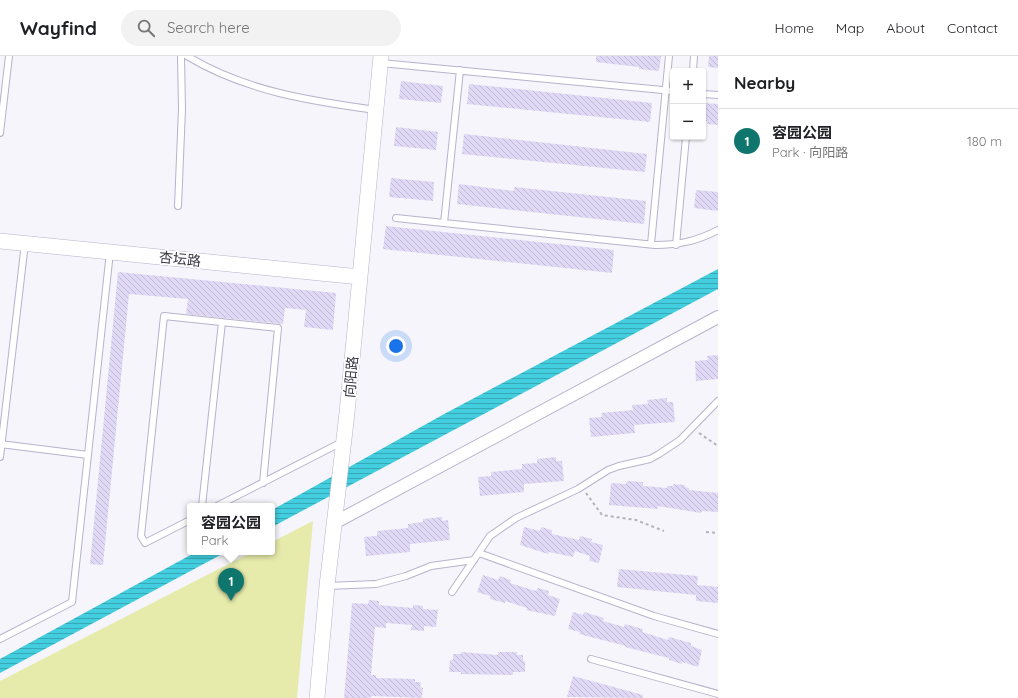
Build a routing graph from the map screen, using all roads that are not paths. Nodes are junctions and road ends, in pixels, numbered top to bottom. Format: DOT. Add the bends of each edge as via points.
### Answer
graph roads {
  1 [pos="10,56"];
  2 [pos="181,56"];
  3 [pos="187,56"];
  4 [pos="669,56"];
  5 [pos="694,56"];
  6 [pos="381,59"];
  7 [pos="693,68"];
  8 [pos="460,70"];
  9 [pos="666,90"];
  10 [pos="670,91"];
  11 [pos="706,94"];
  12 [pos="718,95"];
  13 [pos="376,110"];
  14 [pos="0,133"];
  15 [pos="686,140"];
  16 [pos="178,206"];
  17 [pos="396,218"];
  18 [pos="444,223"];
  19 [pos="718,230"];
  20 [pos="0,241"];
  21 [pos="25,243"];
  22 [pos="651,244"];
  23 [pos="676,245"];
  24 [pos="110,252"];
  25 [pos="360,277"];
  26 [pos="718,317"];
  27 [pos="222,322"];
  28 [pos="718,401"];
  29 [pos="344,441"];
  30 [pos="1,444"];
  31 [pos="88,455"];
  32 [pos="0,457"];
  33 [pos="263,483"];
  34 [pos="202,503"];
  35 [pos="223,503"];
  36 [pos="187,522"];
  37 [pos="334,523"];
  38 [pos="479,553"];
  39 [pos="474,560"];
  40 [pos="327,586"];
  41 [pos="452,592"];
  42 [pos="718,634"];
  43 [pos="0,639"];
  44 [pos="591,659"];
  45 [pos="718,694"];
  46 [pos="317,698"];
  1 -- 14 [label="lane"];
  2 -- 16 [label="lane" via="182,108"];
  3 -- 13 [label="lane" via="224,76 255,87 328,103"];
  4 -- 9 [label="lane"];
  5 -- 7 [label="lane"];
  6 -- 8 [label="lane"];
  6 -- 13 [label="street, 向阳路"];
  8 -- 9 [label="lane"];
  8 -- 18 [label="lane"];
  9 -- 10 [label="lane"];
  9 -- 22 [label="lane"];
  11 -- 12 [label="lane"];
  13 -- 25 [label="street, 向阳路"];
  15 -- 23 [label="lane"];
  17 -- 18 [label="lane"];
  18 -- 22 [label="lane"];
  19 -- 23 [label="lane" via="699,239"];
  20 -- 21 [label="street, 杏坛路"];
  21 -- 24 [label="street, 杏坛路"];
  21 -- 30 [label="lane"];
  22 -- 23 [label="lane"];
  24 -- 25 [label="street, 杏坛路"];
  24 -- 31 [label="lane"];
  25 -- 29 [label="street, 向阳路"];
  26 -- 37 [label="street"];
  27 -- 33 [label="lane" via="278,328"];
  27 -- 34 [label="lane"];
  27 -- 36 [label="lane" via="164,316 142,541 146,543"];
  28 -- 38 [label="lane" via="680,440 650,459 608,470 582,487 516,518 490,536"];
  29 -- 33 [label="lane"];
  29 -- 37 [label="street, 向阳路"];
  30 -- 31 [label="lane"];
  30 -- 32 [label="lane"];
  31 -- 43 [label="lane" via="72,602"];
  33 -- 35 [label="lane"];
  37 -- 40 [label="street, 向阳路"];
  38 -- 39 [label="lane"];
  38 -- 42 [label="lane" via="654,616"];
  39 -- 40 [label="lane" via="431,566 376,584"];
  39 -- 41 [label="lane"];
  40 -- 46 [label="street, 向阳路"];
  44 -- 45 [label="lane"];
}
